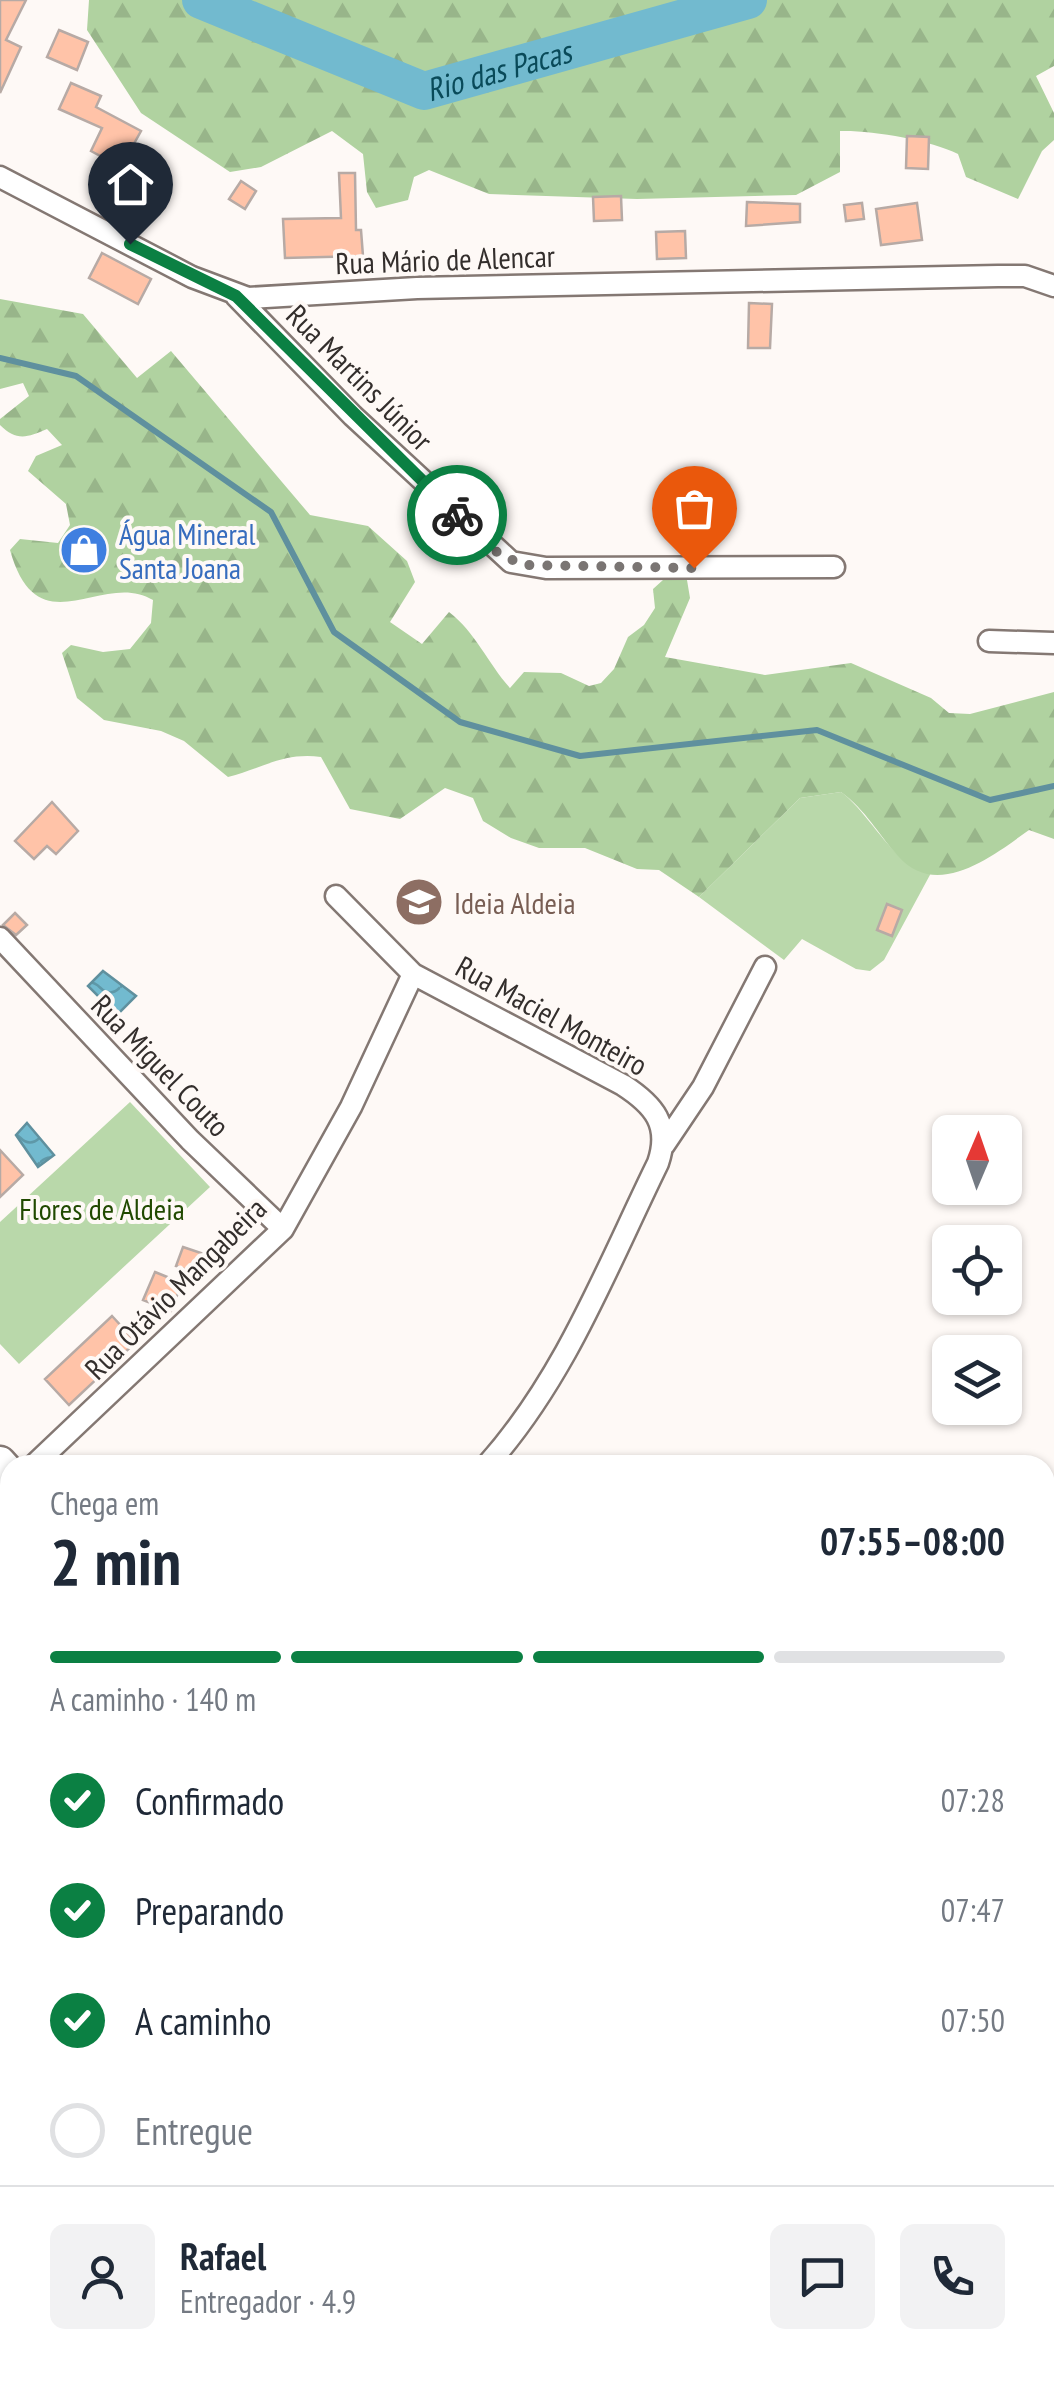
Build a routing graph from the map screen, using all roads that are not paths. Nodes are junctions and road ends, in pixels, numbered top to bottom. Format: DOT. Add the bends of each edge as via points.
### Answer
graph roads {
  1 [pos="0,177"];
  2 [pos="1054,286"];
  3 [pos="236,296"];
  4 [pos="834,568"];
  5 [pos="989,642"];
  6 [pos="1054,643"];
  7 [pos="336,896"];
  8 [pos="0,938"];
  9 [pos="765,967"];
  10 [pos="413,974"];
  11 [pos="664,1145"];
  12 [pos="283,1229"];
  13 [pos="45,1455"];
  14 [pos="496,1455"];
  1 -- 3 [label="street, Rua Mário de Alencar"];
  2 -- 3 [label="street, Rua Mário de Alencar" via="1025,276"];
  3 -- 4 [label="street, Rua Martins Júnior" via="352,416 511,562 546,568"];
  5 -- 6 [label="street"];
  7 -- 10 [label="street, Rua Maciel Monteiro"];
  8 -- 12 [label="street, Rua Miguel Couto"];
  9 -- 11 [label="street" via="704,1087"];
  10 -- 11 [label="street, Rua Maciel Monteiro" via="623,1085 652,1107"];
  10 -- 12 [label="street, Rua Otávio Mangabeira" via="351,1108"];
  11 -- 14 [label="street" via="555,1374"];
  12 -- 13 [label="street, Rua Otávio Mangabeira"];
}
